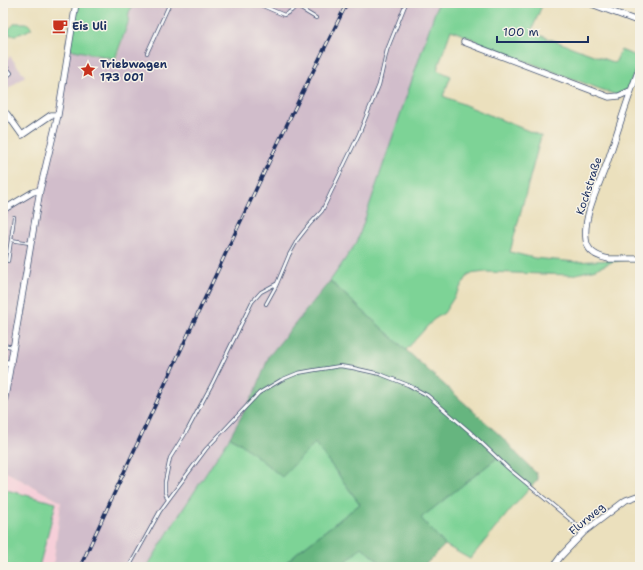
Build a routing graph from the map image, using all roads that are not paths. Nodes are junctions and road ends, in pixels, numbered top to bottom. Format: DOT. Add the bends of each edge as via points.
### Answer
graph roads {
  1 [pos="76,3"];
  2 [pos="170,3"];
  3 [pos="256,3"];
  4 [pos="406,3"];
  5 [pos="589,3"];
  6 [pos="295,5"];
  7 [pos="316,18"];
  8 [pos="640,22"];
  9 [pos="464,42"];
  10 [pos="147,53"];
  11 [pos="3,63"];
  12 [pos="640,68"];
  13 [pos="3,80"];
  14 [pos="630,91"];
  15 [pos="7,114"];
  16 [pos="58,114"];
  17 [pos="40,190"];
  18 [pos="3,210"];
  19 [pos="14,217"];
  20 [pos="11,240"];
  21 [pos="30,243"];
  22 [pos="640,259"];
  23 [pos="8,261"];
  24 [pos="277,284"];
  25 [pos="266,304"];
  26 [pos="3,345"];
  27 [pos="14,347"];
  28 [pos="3,362"];
  29 [pos="11,364"];
  30 [pos="3,409"];
  31 [pos="640,495"];
  32 [pos="168,500"];
  33 [pos="584,532"];
  34 [pos="129,567"];
  35 [pos="553,567"];
  1 -- 16 [label="street"];
  2 -- 10 [label="lane"];
  3 -- 6 [label="lane" via="284,15"];
  4 -- 24 [label="lane" via="387,50 379,85 359,134 322,211 298,239"];
  5 -- 8 [label="street"];
  6 -- 7 [label="lane"];
  9 -- 14 [label="street" via="609,97"];
  11 -- 13 [label="lane" via="11,74"];
  12 -- 14 [label="street, Kochstraße"];
  14 -- 22 [label="street, Kochstraße" via="590,209 586,240 589,250 609,259"];
  15 -- 16 [label="street" via="22,136 51,115"];
  16 -- 17 [label="street"];
  17 -- 18 [label="street"];
  17 -- 21 [label="street"];
  19 -- 20 [label="lane"];
  20 -- 21 [label="lane"];
  20 -- 23 [label="lane"];
  21 -- 27 [label="street"];
  24 -- 25 [label="lane"];
  24 -- 32 [label="lane" via="261,292 252,302 213,382 170,458 165,482"];
  26 -- 27 [label="lane"];
  27 -- 29 [label="street"];
  28 -- 29 [label="street"];
  29 -- 30 [label="street"];
  31 -- 33 [label="street, Flurweg" via="626,500"];
  32 -- 33 [label="lane" via="206,449 259,393 281,380 298,374 340,366 380,374 427,395"];
  32 -- 34 [label="lane"];
  33 -- 35 [label="street, Flurweg"];
}
